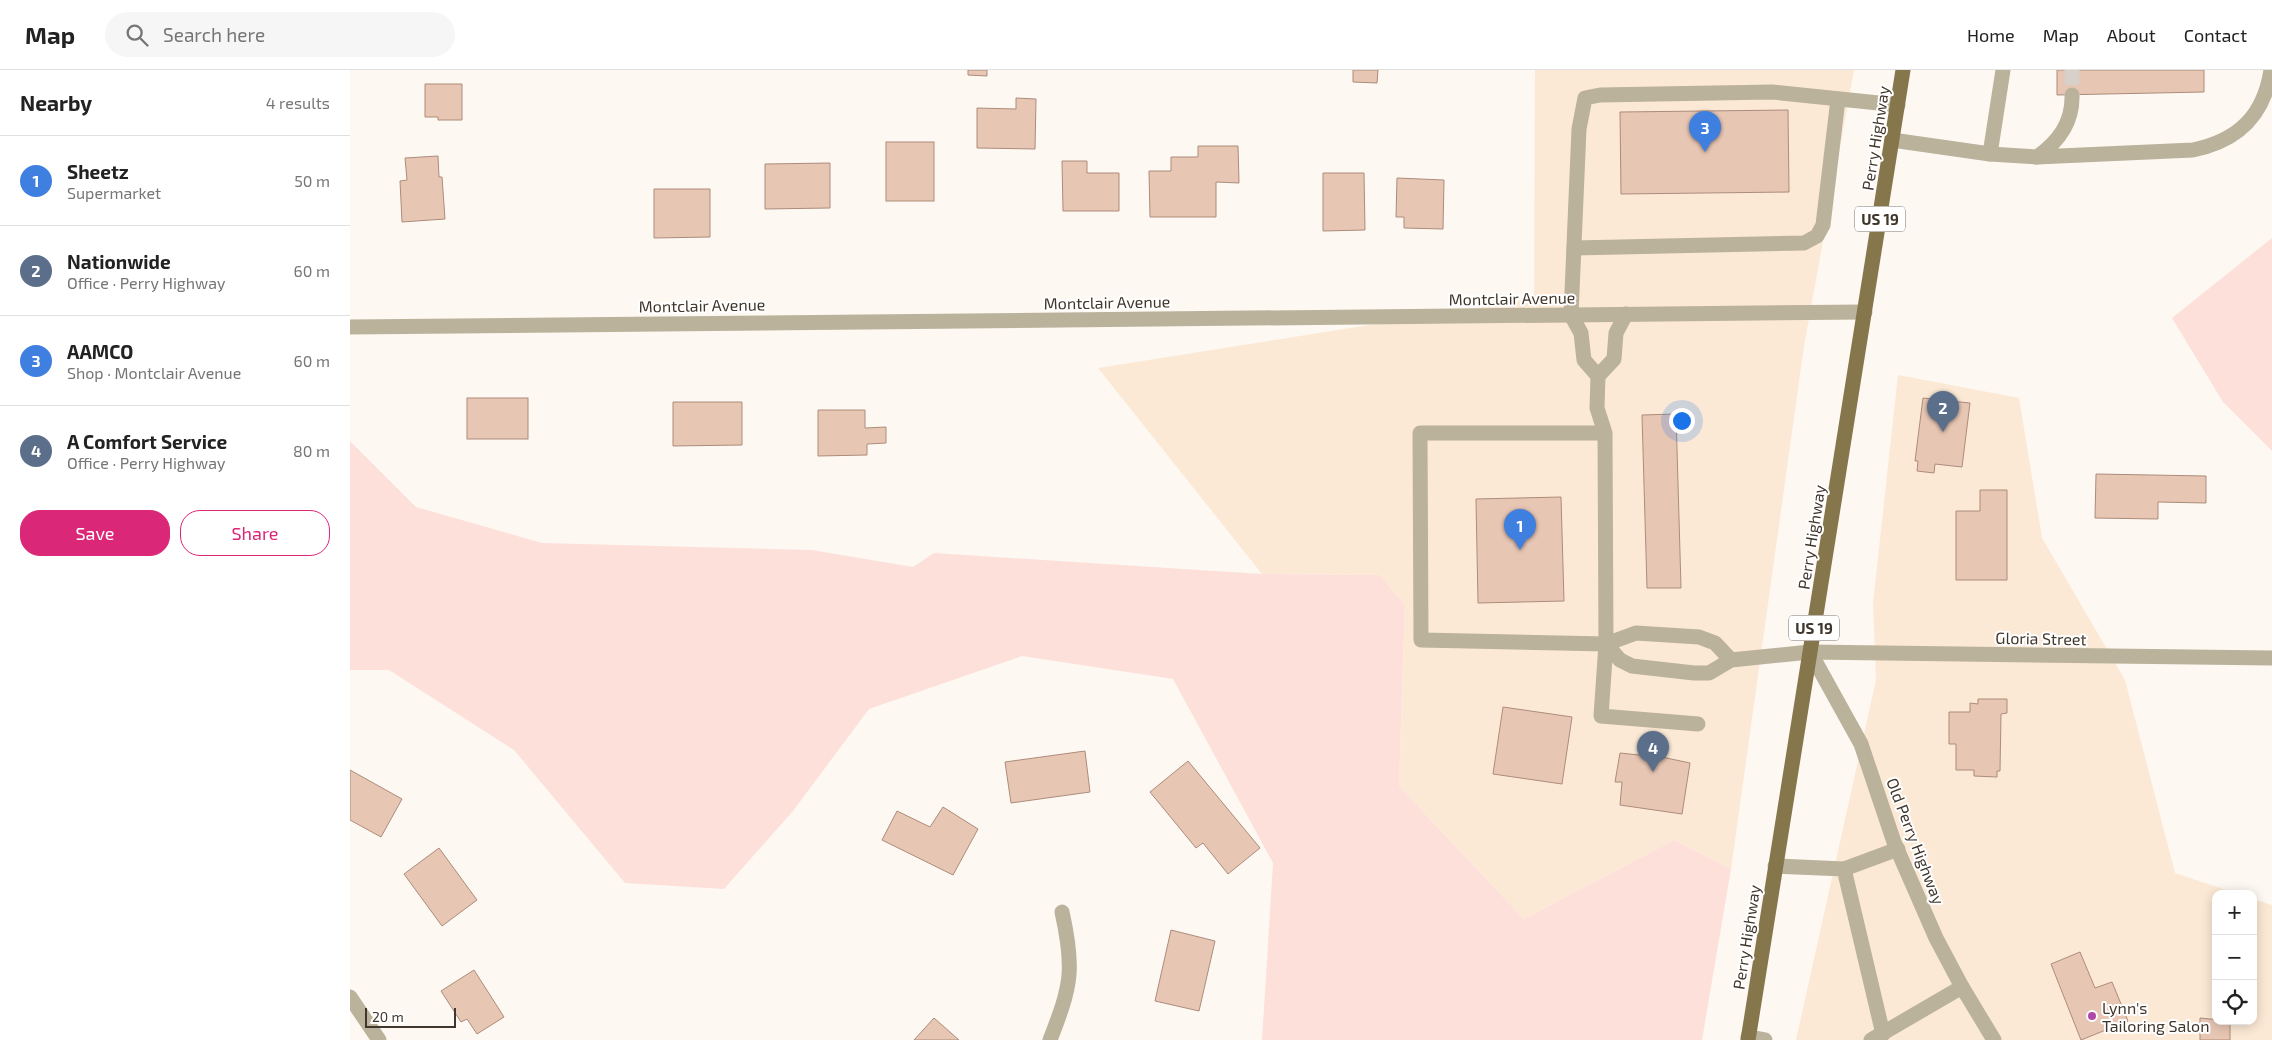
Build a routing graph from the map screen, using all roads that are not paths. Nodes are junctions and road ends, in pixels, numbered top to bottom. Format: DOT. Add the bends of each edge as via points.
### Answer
graph roads {
  1 [pos="1903,70"];
  2 [pos="2003,70"];
  3 [pos="2271,70"];
  4 [pos="2072,95"];
  5 [pos="1838,99"];
  6 [pos="1898,105"];
  7 [pos="1892,140"];
  8 [pos="1990,154"];
  9 [pos="2037,157"];
  10 [pos="1574,248"];
  11 [pos="1865,312"];
  12 [pos="1626,314"];
  13 [pos="1571,315"];
  14 [pos="350,327"];
  15 [pos="1598,376"];
  16 [pos="1605,433"];
  17 [pos="1606,644"];
  18 [pos="1810,652"];
  19 [pos="2272,658"];
  20 [pos="1731,660"];
  21 [pos="1698,724"];
  22 [pos="1898,849"];
  23 [pos="1775,866"];
  24 [pos="1844,869"];
  25 [pos="1062,912"];
  26 [pos="1962,987"];
  27 [pos="350,997"];
  28 [pos="1877,1037"];
  29 [pos="1748,1038"];
  30 [pos="379,1040"];
  31 [pos="1050,1040"];
  32 [pos="1765,1040"];
  33 [pos="1994,1040"];
  1 -- 6 [label="main road, Perry Highway / US 19"];
  2 -- 8 [label="street"];
  3 -- 9 [label="street" via="2269,86 2251,119 2225,140 2210,147"];
  4 -- 9 [label="street" via="2066,126 2054,144"];
  5 -- 6 [label="street"];
  5 -- 10 [label="street" via="1823,225 1818,236 1804,243"];
  5 -- 10 [label="street" via="1772,92 1600,95 1585,98 1579,129"];
  6 -- 7 [label="main road, Perry Highway / US 19"];
  7 -- 8 [label="street"];
  7 -- 11 [label="main road, Perry Highway / US 19"];
  8 -- 9 [label="street"];
  10 -- 13 [label="street"];
  11 -- 12 [label="street, Montclair Avenue"];
  11 -- 18 [label="main road, Perry Highway / US 19"];
  12 -- 13 [label="street, Montclair Avenue"];
  12 -- 15 [label="street" via="1616,333 1614,359"];
  13 -- 14 [label="street, Montclair Avenue"];
  13 -- 15 [label="street" via="1581,333 1584,360"];
  15 -- 16 [label="street" via="1597,408"];
  16 -- 17 [label="street"];
  16 -- 17 [label="street" via="1420,433 1421,640"];
  17 -- 20 [label="street" via="1636,632 1698,637 1714,643"];
  17 -- 20 [label="street" via="1620,660 1632,666 1694,674 1709,673"];
  17 -- 21 [label="street" via="1601,716"];
  18 -- 19 [label="street, Gloria Street"];
  18 -- 20 [label="street, Gloria Street"];
  18 -- 22 [label="street, Old Perry Highway" via="1861,744"];
  18 -- 23 [label="main road, Perry Highway / US 19"];
  22 -- 24 [label="street"];
  22 -- 26 [label="street, Old Perry Highway" via="1936,938"];
  23 -- 24 [label="street"];
  23 -- 29 [label="main road, Perry Highway / US 19"];
  24 -- 28 [label="street"];
  25 -- 31 [label="street" via="1070,948 1070,974 1066,998"];
  26 -- 28 [label="street"];
  26 -- 33 [label="street, Old Perry Highway"];
  27 -- 30 [label="street"];
  29 -- 32 [label="street"];
}
